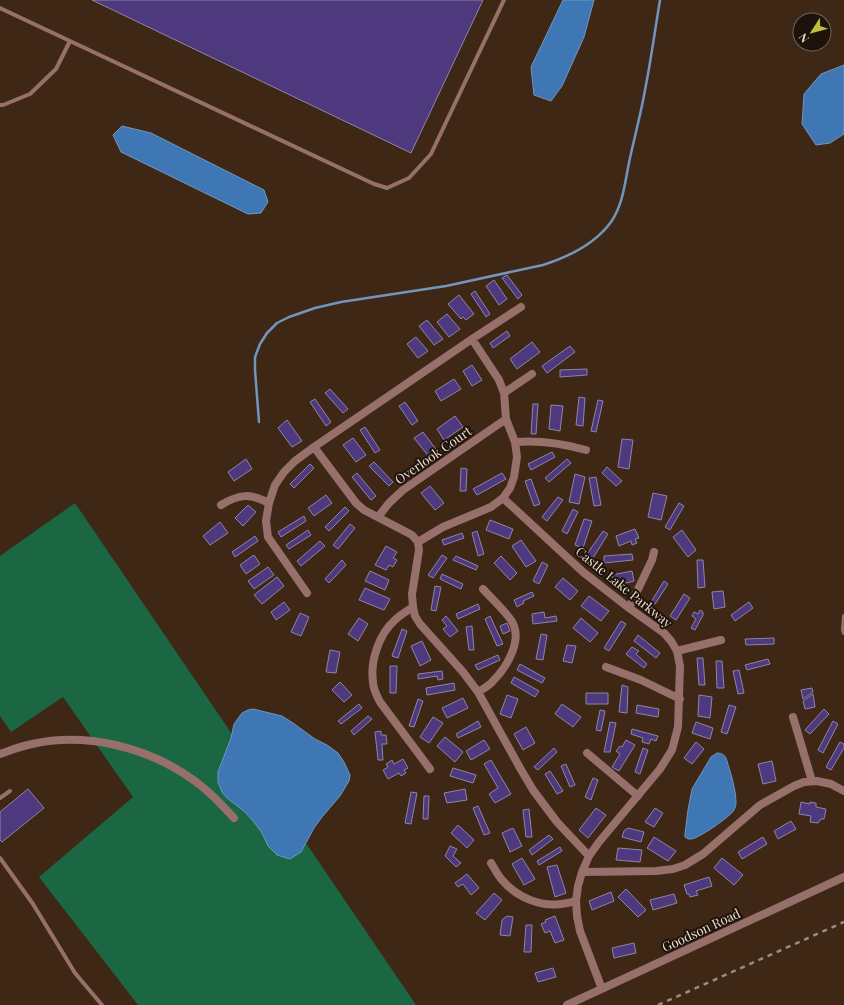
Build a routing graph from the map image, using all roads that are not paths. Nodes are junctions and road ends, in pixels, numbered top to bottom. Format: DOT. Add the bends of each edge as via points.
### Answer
graph roads {
  1 [pos="504,0"];
  2 [pos="0,8"];
  3 [pos="70,41"];
  4 [pos="0,105"];
  5 [pos="521,307"];
  6 [pos="472,339"];
  7 [pos="532,374"];
  8 [pos="504,393"];
  9 [pos="506,419"];
  10 [pos="515,442"];
  11 [pos="314,447"];
  12 [pos="586,450"];
  13 [pos="503,498"];
  14 [pos="269,503"];
  15 [pos="221,505"];
  16 [pos="378,517"];
  17 [pos="418,542"];
  18 [pos="654,552"];
  19 [pos="483,589"];
  20 [pos="307,593"];
  21 [pos="412,607"];
  22 [pos="629,608"];
  23 [pos="844,616"];
  24 [pos="844,633"];
  25 [pos="721,640"];
  26 [pos="677,651"];
  27 [pos="606,667"];
  28 [pos="478,692"];
  29 [pos="680,699"];
  30 [pos="793,717"];
  31 [pos="587,752"];
  32 [pos="0,754"];
  33 [pos="430,769"];
  34 [pos="812,781"];
  35 [pos="844,790"];
  36 [pos="10,791"];
  37 [pos="638,796"];
  38 [pos="0,798"];
  39 [pos="234,818"];
  40 [pos="589,856"];
  41 [pos="0,858"];
  42 [pos="491,863"];
  43 [pos="582,872"];
  44 [pos="844,877"];
  45 [pos="576,901"];
  46 [pos="602,989"];
  47 [pos="102,1005"];
  48 [pos="568,1005"];
  1 -- 3 [label="lane" via="431,154 409,178 387,188"];
  2 -- 3 [label="lane"];
  3 -- 4 [label="lane" via="56,69 30,94"];
  5 -- 6 [label="street"];
  6 -- 8 [label="street" via="499,380"];
  6 -- 11 [label="street"];
  7 -- 8 [label="street"];
  8 -- 9 [label="street"];
  9 -- 10 [label="street"];
  9 -- 16 [label="street, Overlook Court" via="403,490 389,502"];
  10 -- 12 [label="street" via="553,442"];
  10 -- 13 [label="street" via="517,457 514,477"];
  11 -- 14 [label="street" via="284,472"];
  11 -- 16 [label="street" via="356,503"];
  13 -- 17 [label="street"];
  13 -- 22 [label="street, Castle Lake Parkway" via="583,572"];
  14 -- 15 [label="street" via="245,496 231,499"];
  14 -- 20 [label="street" via="266,521 268,537"];
  16 -- 17 [label="street" via="412,535"];
  17 -- 21 [label="street"];
  18 -- 22 [label="street"];
  19 -- 28 [label="street" via="511,620 516,638 512,655 504,670 492,683"];
  21 -- 28 [label="street" via="420,624"];
  21 -- 33 [label="street" via="394,620 381,638 372,670 373,682 380,702"];
  22 -- 26 [label="street, Castle Lake Parkway" via="664,633"];
  23 -- 24 [label="lane"];
  25 -- 26 [label="street"];
  26 -- 29 [label="street, Castle Lake Parkway" via="680,666"];
  27 -- 29 [label="street"];
  28 -- 40 [label="street" via="534,790 558,822"];
  29 -- 37 [label="street, Castle Lake Parkway" via="678,727 672,750"];
  30 -- 34 [label="street"];
  31 -- 37 [label="street"];
  32 -- 39 [label="street" via="32,744 57,741 86,741 142,752 193,779 215,797"];
  34 -- 35 [label="street" via="832,784"];
  34 -- 43 [label="street" via="794,786 760,805 703,854 685,865 656,871"];
  36 -- 38 [label="lane"];
  37 -- 40 [label="street, Castle Lake Parkway"];
  40 -- 43 [label="street, Castle Lake Parkway"];
  41 -- 47 [label="lane" via="33,904 75,973"];
  42 -- 45 [label="street" via="502,880 523,897 549,904"];
  43 -- 45 [label="street, Castle Lake Parkway"];
  44 -- 46 [label="street, Goodson Road"];
  45 -- 46 [label="street, Castle Lake Parkway" via="580,931"];
  46 -- 48 [label="street, Goodson Road"];
}
